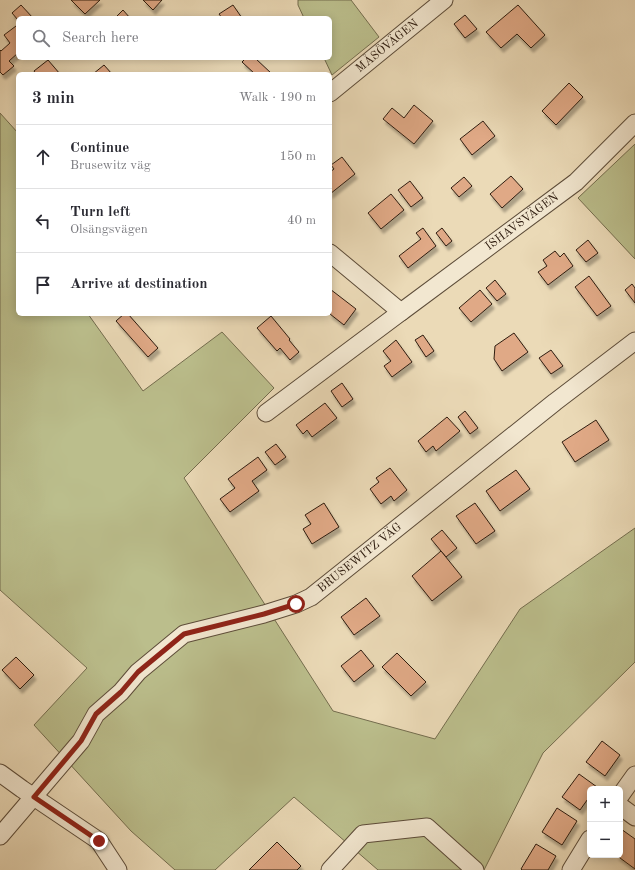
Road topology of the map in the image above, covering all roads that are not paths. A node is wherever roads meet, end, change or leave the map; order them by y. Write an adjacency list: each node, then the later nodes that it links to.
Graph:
1 (444, 0): 2 (street, MÅSÖVÄGEN)
2 (332, 91)
3 (635, 123): 5 (street, ISHAVSVÄGEN)
4 (332, 255): 5 (street)
5 (401, 312): 7 (street, ISHAVSVÄGEN)
6 (635, 341): 11 (street, BRUSEWITZ VÄG)
7 (266, 413)
8 (0, 773): 11 (street)
9 (635, 775): 10 (street)
10 (623, 792)
11 (34, 797): 14 (street, BRUSEWITZ VÄG); 16 (street)
12 (623, 808): 13 (street)
13 (635, 817)
14 (0, 836)
15 (587, 844): 19 (street)
16 (118, 870)
17 (330, 870): 18 (street)
18 (475, 870)
19 (571, 870)

